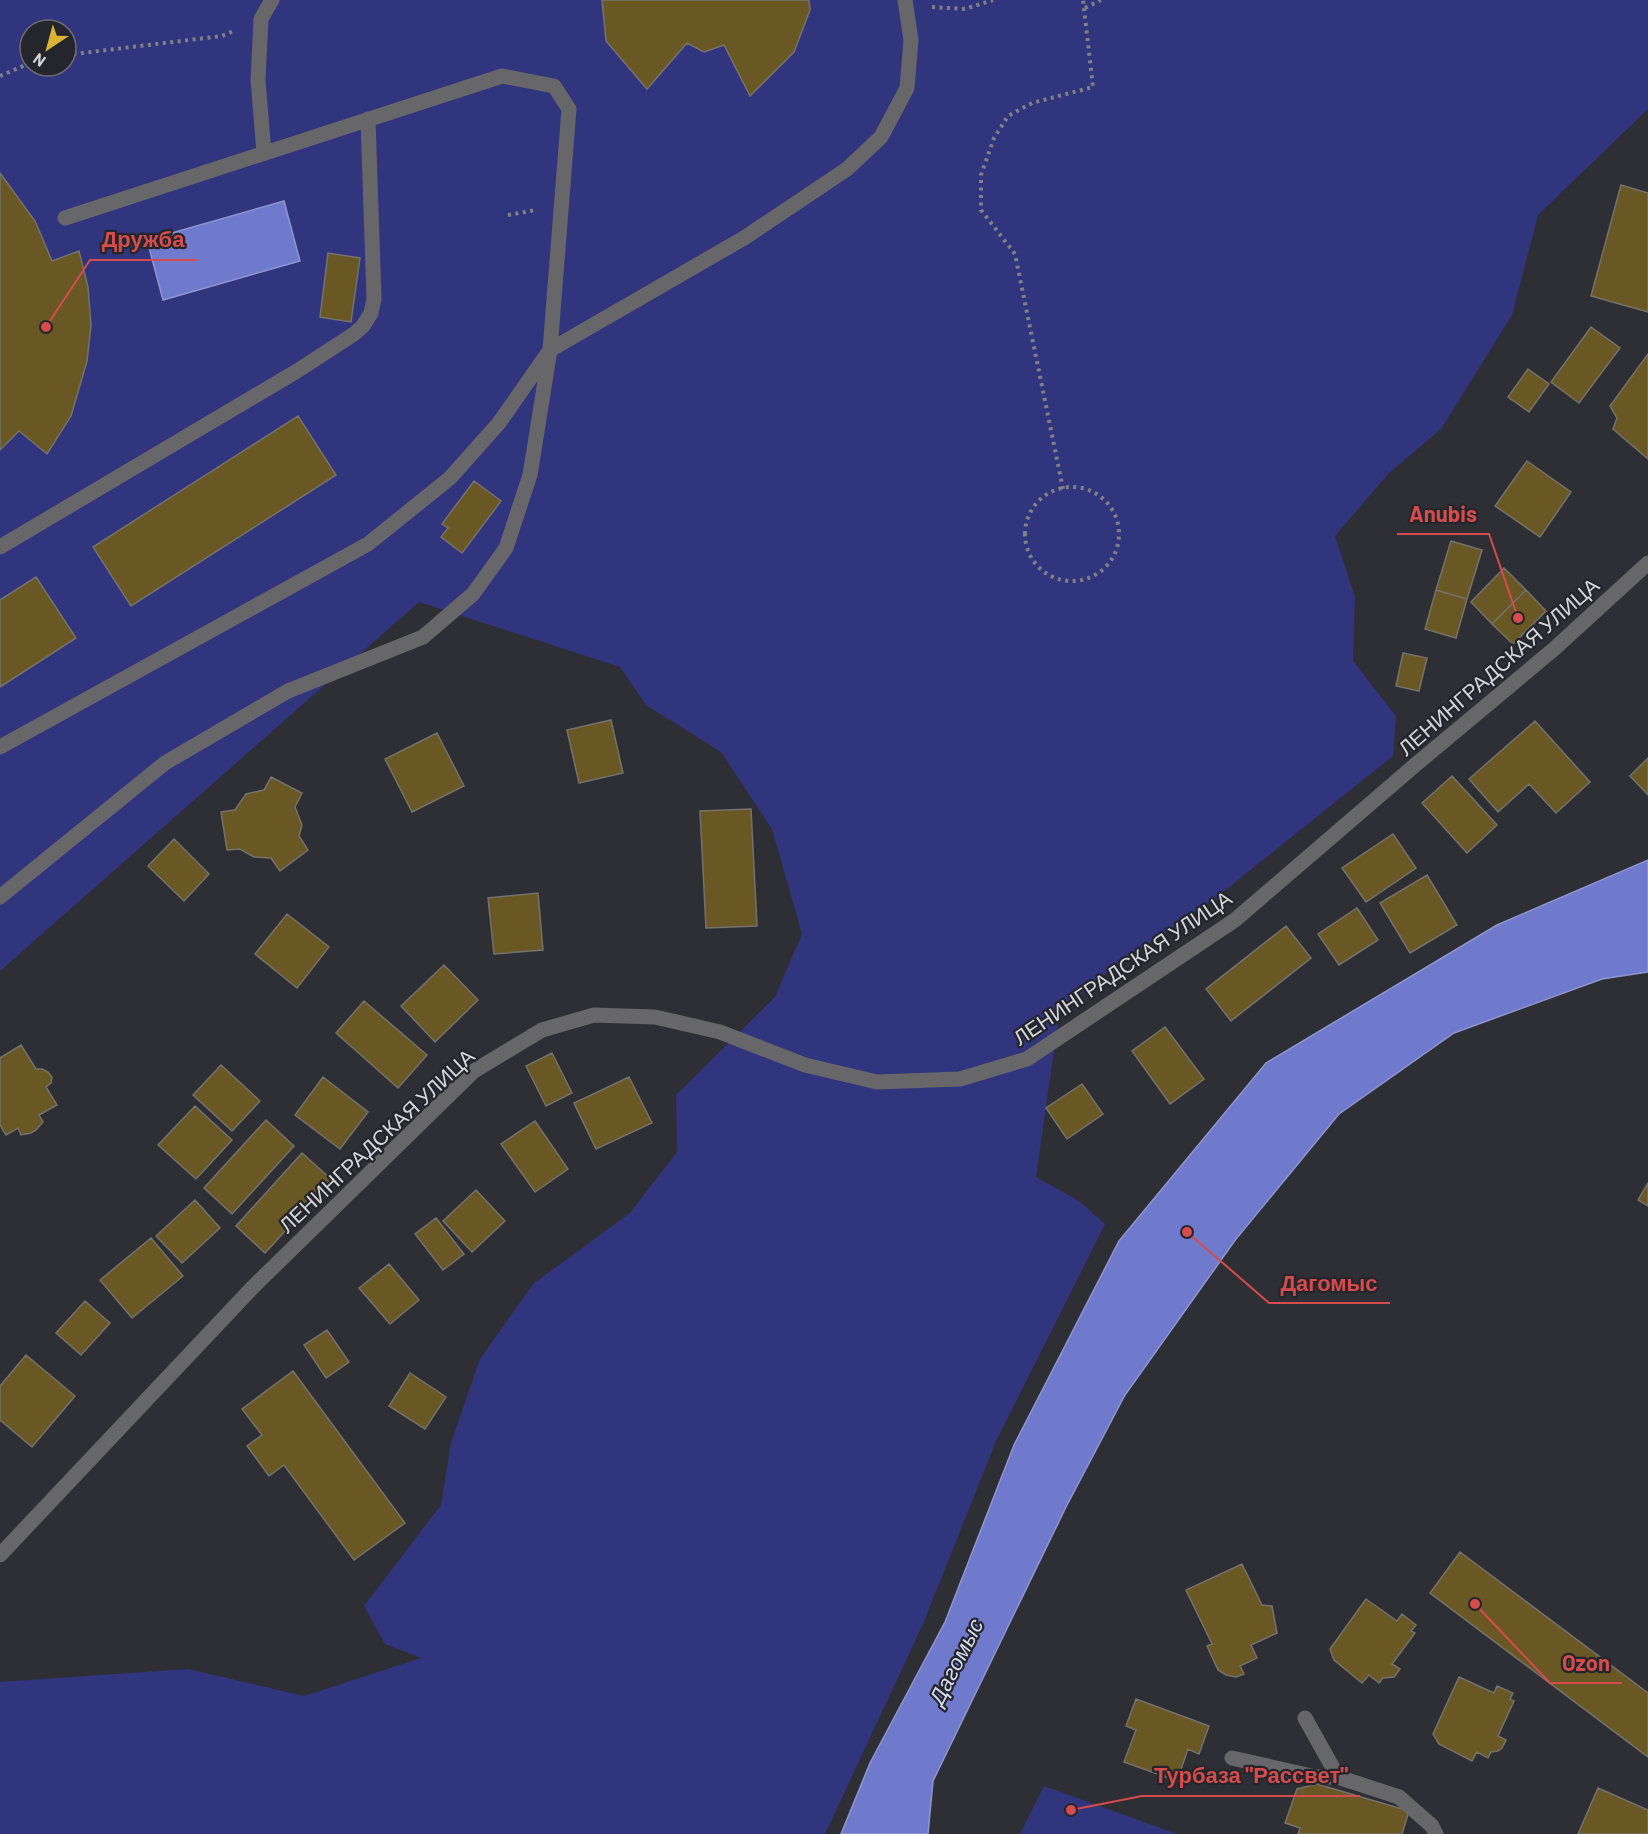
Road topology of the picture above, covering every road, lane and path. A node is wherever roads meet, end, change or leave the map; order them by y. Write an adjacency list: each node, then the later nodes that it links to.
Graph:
1 (272, 0): 7 (street)
2 (993, 0): 5 (path)
3 (1083, 0): 6 (path)
4 (1101, 0): 6 (path)
5 (905, 3): 14 (street)
6 (1085, 8): 15 (path)
7 (261, 19): 8 (path); 12 (street)
8 (78, 54)
9 (18, 68): 10 (path)
10 (0, 75)
11 (368, 119): 12 (street); 14 (street); 16 (street)
12 (264, 153): 13 (street)
13 (65, 218)
14 (550, 350): 18 (street); 19 (street)
15 (1063, 489): 15 (path)
16 (0, 547)
17 (1648, 563): 20 (street, ЛЕНИНГРАДСКАЯ УЛИЦА)
18 (0, 747)
19 (0, 897)
20 (0, 1555)
21 (1305, 1718): 23 (street)
22 (1232, 1758): 23 (street)
23 (1338, 1777): 24 (street)
24 (1436, 1834)

